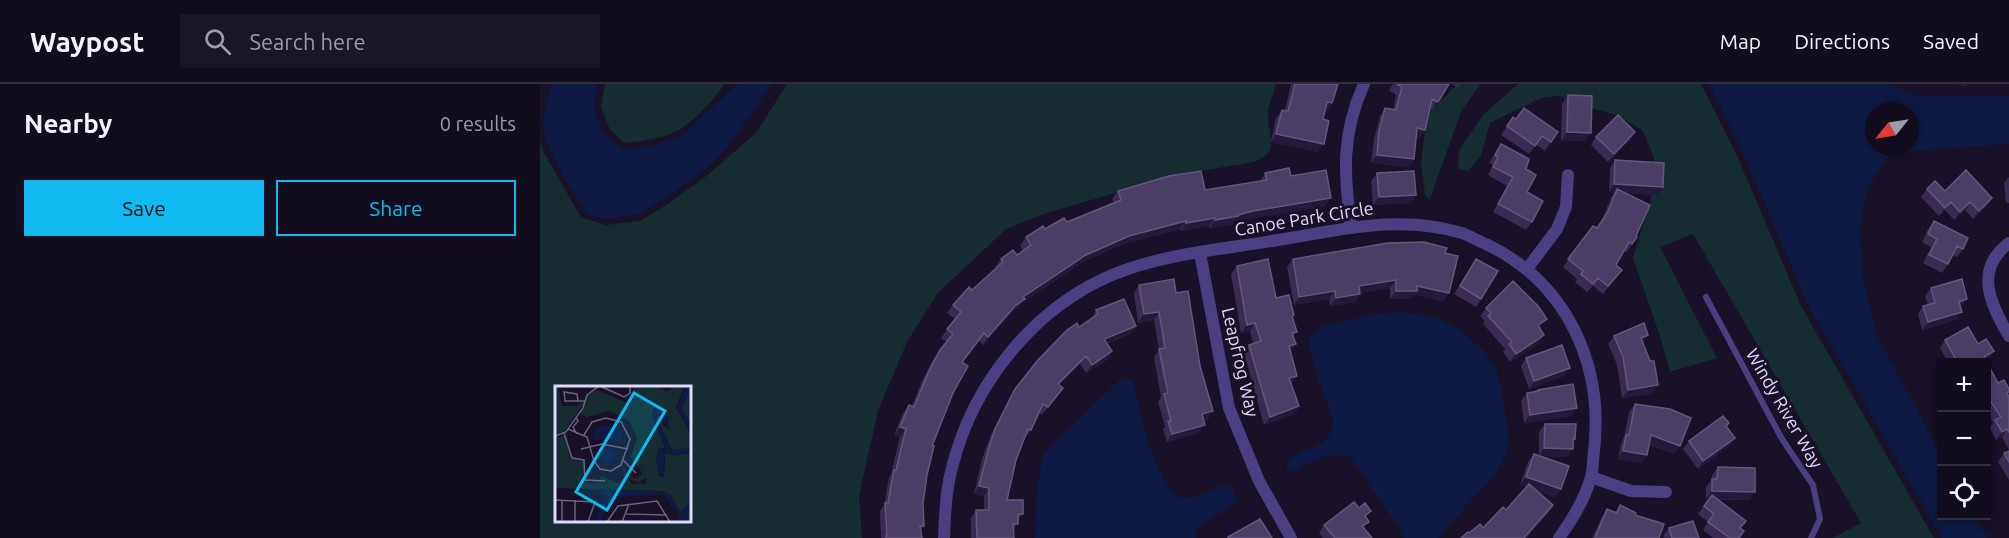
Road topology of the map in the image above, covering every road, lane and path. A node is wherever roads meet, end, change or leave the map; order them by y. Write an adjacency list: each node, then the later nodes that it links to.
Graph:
1 (1364, 84): 3 (street)
2 (1568, 175): 6 (street)
3 (1351, 228): 5 (street, Canoe Park Circle); 6 (street, Canoe Park Circle)
4 (2009, 243): 8 (street)
5 (1200, 253): 11 (street, Canoe Park Circle); 12 (street, Leapfrog Way)
6 (1527, 269): 9 (street, Canoe Park Circle)
7 (1706, 297): 14 (lane, Windy River Way)
8 (2009, 336)
9 (1591, 477): 10 (street); 13 (street, Canoe Park Circle)
10 (1666, 492)
11 (944, 538)
12 (1291, 538)
13 (1559, 538)
14 (1811, 538)

